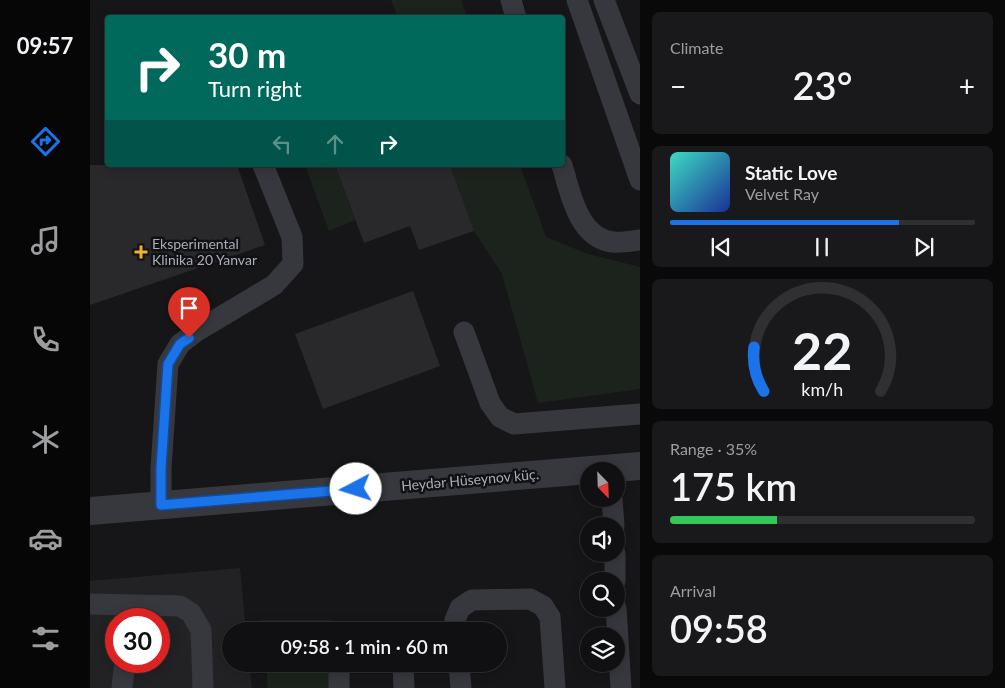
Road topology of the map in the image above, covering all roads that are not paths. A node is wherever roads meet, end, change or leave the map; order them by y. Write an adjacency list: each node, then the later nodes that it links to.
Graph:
1 (511, 0): 4 (lane)
2 (577, 0): 8 (lane)
3 (604, 0): 5 (lane)
4 (515, 15)
5 (640, 94)
6 (263, 167): 15 (lane)
7 (563, 167): 9 (lane)
8 (640, 180)
9 (640, 240)
10 (464, 332): 11 (lane)
11 (640, 414)
12 (640, 466): 13 (street, Heydər Hüseynov küç.)
13 (625, 468)
14 (580, 472): 15 (street, Heydər Hüseynov küç.)
15 (161, 505): 16 (street, Heydər Hüseynov küç.)
16 (90, 510)
17 (90, 604): 18 (lane)
18 (110, 608)
19 (163, 608): 27 (lane)
20 (617, 617): 32 (lane)
21 (455, 622): 31 (lane)
22 (339, 672): 28 (lane)
23 (403, 672): 29 (lane)
24 (460, 672): 30 (lane)
25 (124, 673): 26 (lane)
26 (122, 688)
27 (203, 688)
28 (339, 688)
29 (404, 688)
30 (461, 688)
31 (555, 688)
32 (621, 688)

